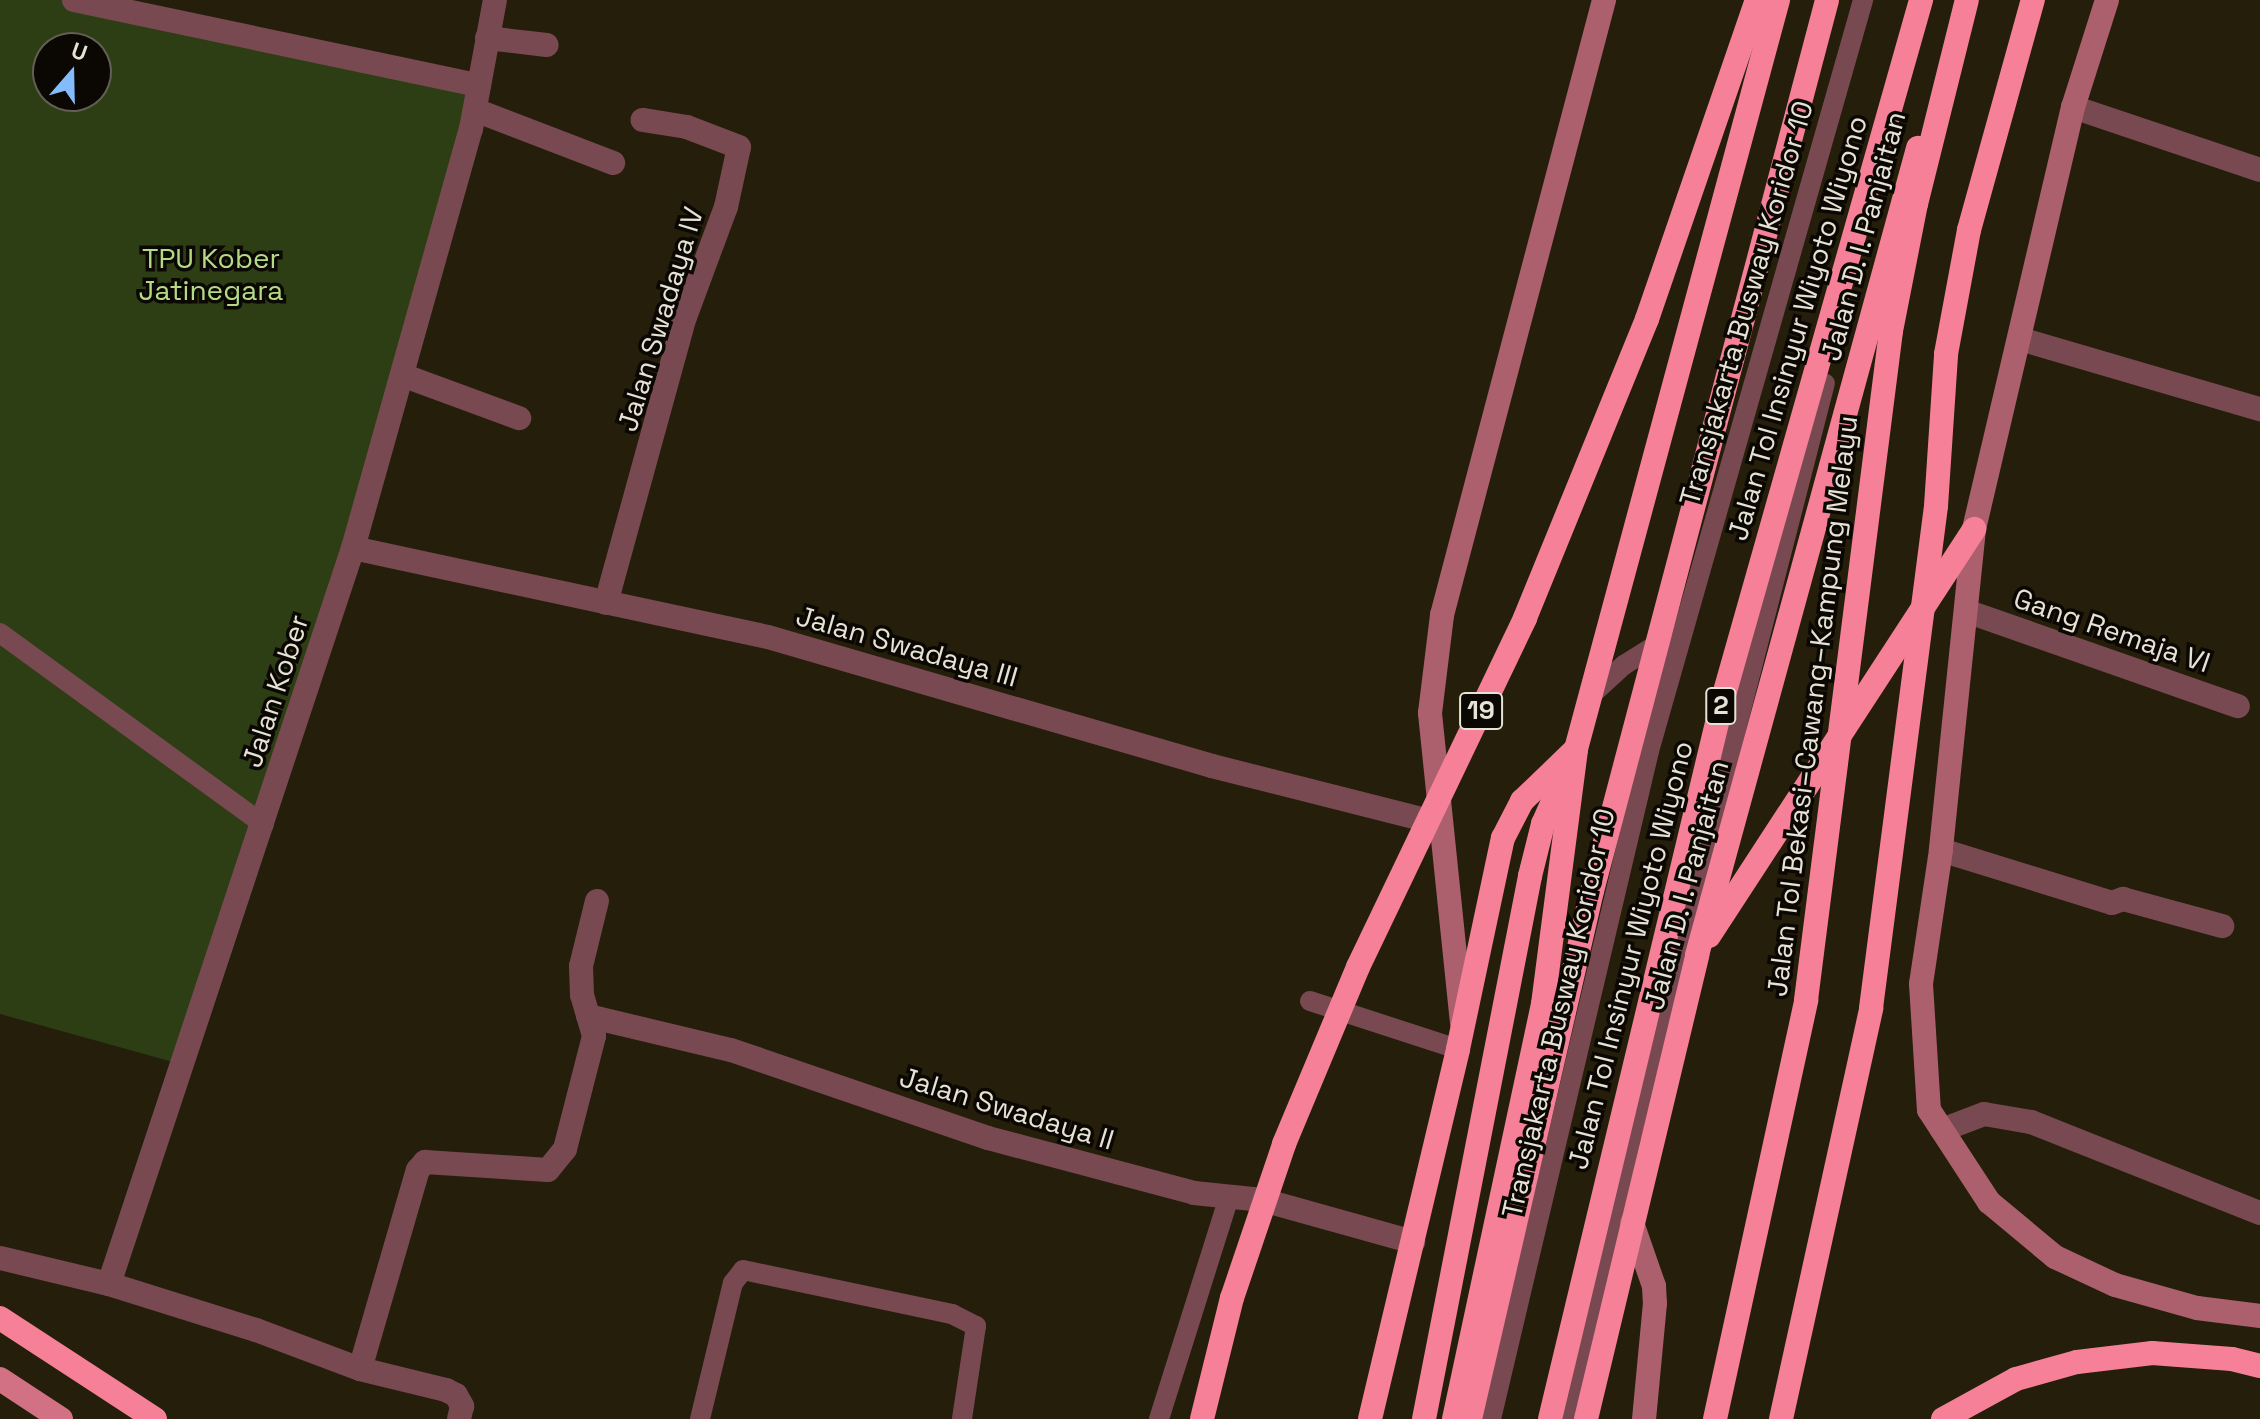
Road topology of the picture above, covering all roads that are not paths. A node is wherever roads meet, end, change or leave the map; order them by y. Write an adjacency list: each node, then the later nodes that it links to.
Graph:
1 (74, 0): 16 (street)
2 (495, 0): 14 (street, Jalan Kober)
3 (1604, 0): 35 (street)
4 (1757, 0): 63 (highway, 19, bridge)
5 (1778, 0): 32 (highway)
6 (1827, 0): 67 (highway, Jalan Tol Insinyur Wiyoto Wiyono, bridge)
7 (1863, 0): 30 (lane, Transjakarta Busway Koridor 10)
8 (1921, 0): 69 (highway, Jalan Tol Insinyur Wiyoto Wiyono / 2)
9 (1930, 0): 45 (lane)
10 (1961, 0): 40 (highway, Jalan D. I. Panjaitan)
11 (1967, 0): 74 (highway, Jalan Tol Bekasi–Cawang–Kampung Melayu, bridge)
12 (2033, 0): 75 (highway, bridge)
13 (2107, 0): 17 (street)
14 (487, 38): 15 (street); 16 (street, Jalan Kober)
15 (547, 45)
16 (479, 85): 18 (street, Jalan Kober)
17 (2073, 107): 21 (street); 22 (street)
18 (475, 110): 20 (street); 23 (street, Jalan Kober)
19 (643, 120): 28 (street, Jalan Swadaya IV)
20 (613, 163)
21 (2260, 170)
22 (2020, 339): 24 (street); 26 (street)
23 (402, 375): 25 (street); 27 (street, Jalan Kober)
24 (2260, 409)
25 (519, 418)
26 (1974, 529): 29 (street); 40 (highway)
27 (353, 548): 28 (street, Jalan Swadaya III); 36 (street, Jalan Kober)
28 (606, 603): 35 (street, Jalan Swadaya III)
29 (1966, 611): 33 (street, Gang Remaja VI); 37 (street)
30 (1685, 621): 32 (lane); 68 (lane, Transjakarta Busway Koridor 10)
31 (0, 633): 36 (lane)
32 (1591, 695): 34 (highway)
33 (2238, 706)
34 (1576, 749): 43 (highway); 65 (highway); 66 (highway)
35 (1438, 823): 43 (street)
36 (264, 825): 51 (street, Jalan Kober)
37 (1941, 850): 39 (street); 44 (street)
38 (597, 901): 42 (street)
39 (2222, 926)
40 (1697, 955): 48 (highway, Jalan D. I. Panjaitan)
41 (1310, 1001): 43 (lane)
42 (588, 1016): 46 (street, Jalan Swadaya II); 55 (street)
43 (1460, 1039): 49 (highway)
44 (1942, 1130): 47 (street); 52 (street)
45 (1632, 1134): 48 (lane); 70 (lane)
46 (1229, 1197): 49 (street, Jalan Swadaya II); 62 (lane)
47 (2260, 1213)
48 (1631, 1228): 71 (highway, Jalan D. I. Panjaitan); 72 (highway); 73 (street)
49 (1413, 1242): 64 (highway)
50 (0, 1258): 51 (street)
51 (109, 1284): 55 (street)
52 (2260, 1316)
53 (0, 1318): 58 (highway)
54 (2260, 1366): 76 (highway)
55 (360, 1369): 59 (street)
56 (0, 1379): 57 (main road)
57 (61, 1419)
58 (155, 1419)
59 (459, 1419)
60 (700, 1419): 61 (lane)
61 (962, 1419)
62 (1159, 1419)
63 (1202, 1419)
64 (1370, 1419)
65 (1424, 1419)
66 (1454, 1419)
67 (1470, 1419)
68 (1491, 1419)
69 (1550, 1419)
70 (1567, 1419)
71 (1586, 1419)
72 (1604, 1419)
73 (1644, 1419)
74 (1715, 1419)
75 (1781, 1419)
76 (1943, 1419)

